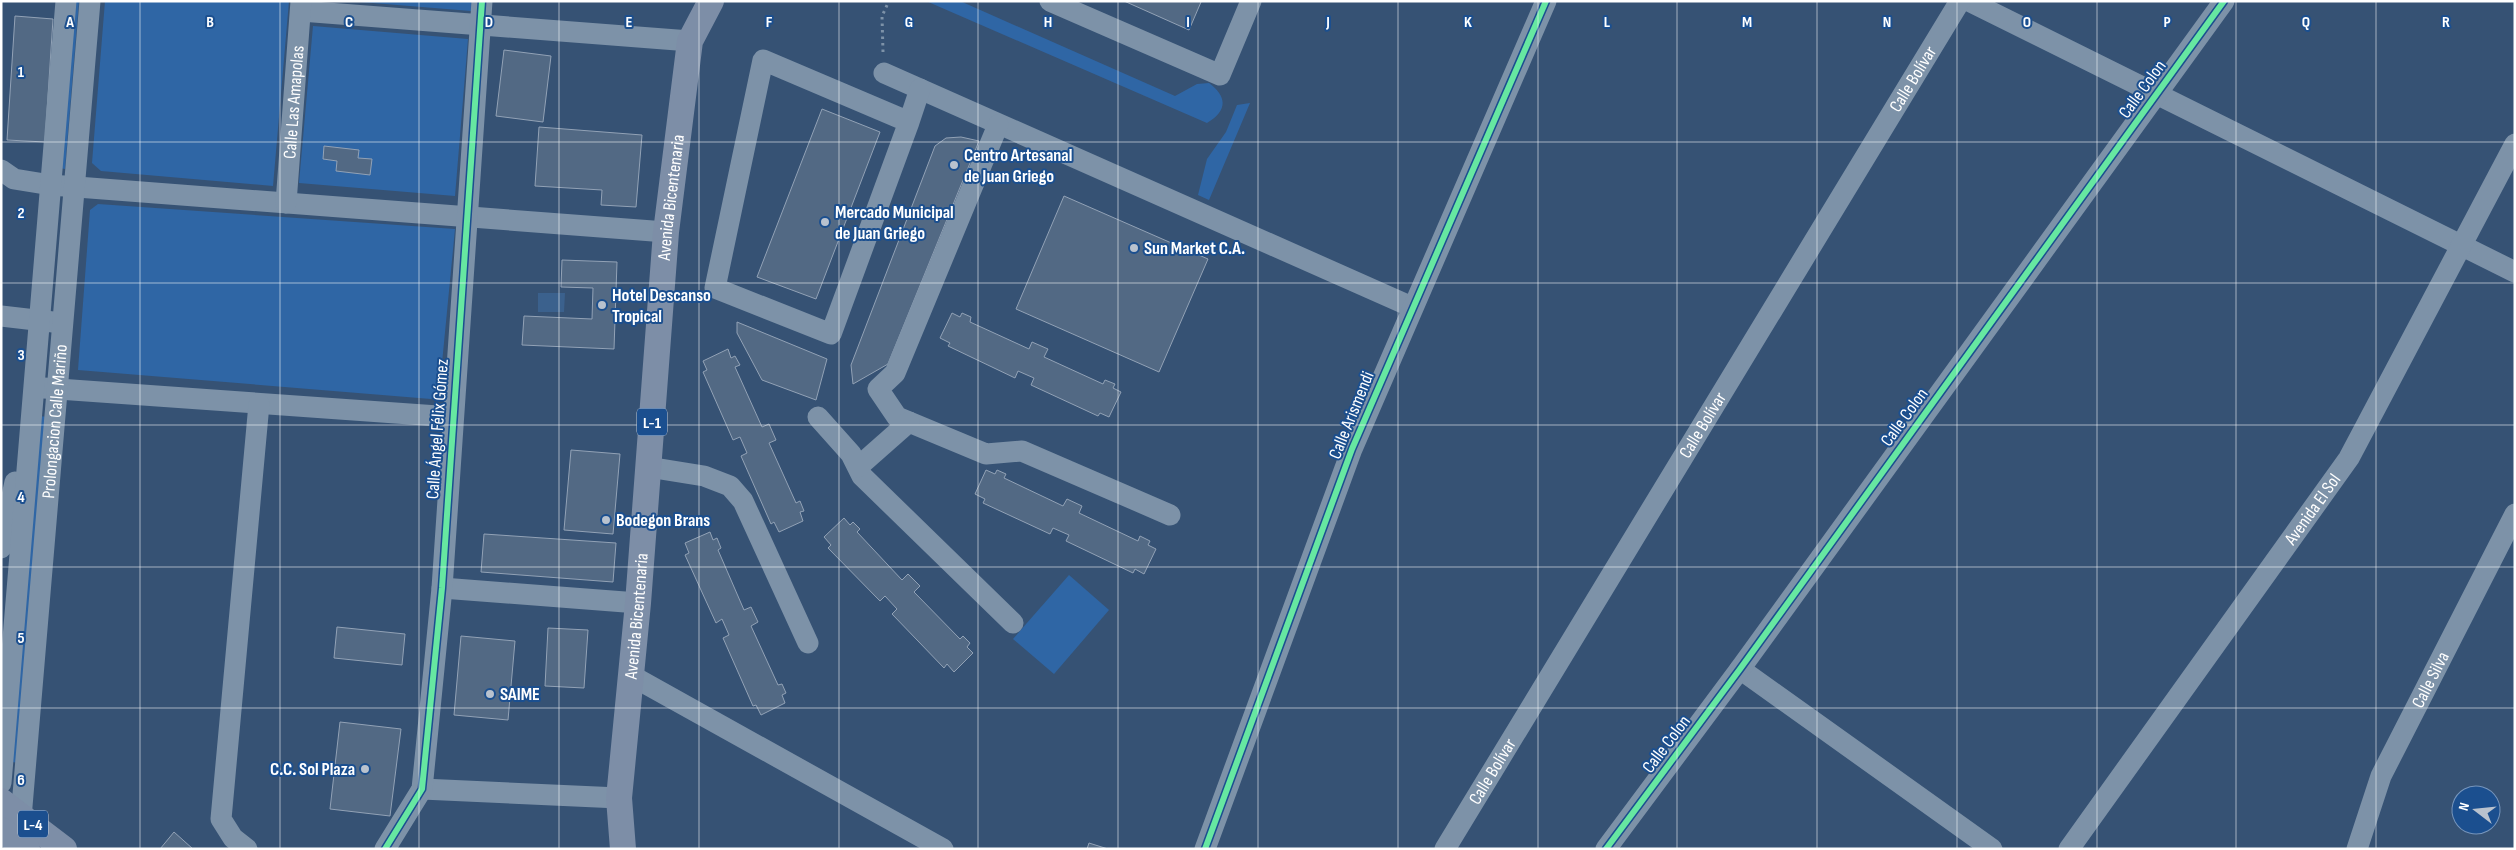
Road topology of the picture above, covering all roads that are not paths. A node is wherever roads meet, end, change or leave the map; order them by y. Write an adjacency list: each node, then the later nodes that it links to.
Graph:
1 (66, 1): 21 (street, Prolongacion Calle Mariño)
2 (90, 1): 22 (street, Prolongacion Calle Mariño)
3 (482, 1): 12 (street, Calle Ángel Félix Gómez)
4 (711, 1): 13 (main road, Avenida Bicentenaria / L-1)
5 (1050, 1): 6 (street)
6 (1251, 1)
7 (1546, 1): 28 (street, Calle Arismendi)
8 (1960, 1): 60 (street, Calle Bolívar)
9 (1969, 1): 16 (street)
10 (2224, 1): 16 (street, Calle Colon)
11 (301, 6): 12 (street); 23 (street, Calle Las Amapolas)
12 (480, 26): 13 (street); 24 (street, Calle Ángel Félix Gómez)
13 (690, 41): 25 (main road, Avenida Bicentenaria / L-1)
14 (884, 73): 15 (street)
15 (920, 89): 17 (street); 18 (street)
16 (2157, 94): 26 (street); 47 (street, Calle Colon)
17 (909, 122): 17 (street)
18 (998, 125): 28 (street); 37 (street)
19 (2515, 144): 26 (street, Avenida El Sol)
20 (1, 170): 21 (street)
21 (51, 185): 22 (street); 30 (street, Prolongacion Calle Mariño)
22 (74, 187): 23 (street); 31 (street, Prolongacion Calle Mariño)
23 (286, 203): 24 (street)
24 (467, 217): 25 (street); 35 (street, Calle Ángel Félix Gómez)
25 (666, 232): 38 (main road, Avenida Bicentenaria / L-1)
26 (2463, 245): 27 (street); 63 (street, Avenida El Sol)
27 (2515, 272)
28 (1412, 307): 59 (street, Calle Arismendi)
29 (1, 316): 30 (street)
30 (40, 321): 31 (street); 32 (street, Prolongacion Calle Mariño)
31 (63, 323): 33 (street, Prolongacion Calle Mariño)
32 (34, 388): 33 (street); 42 (street); 49 (street, Prolongacion Calle Mariño)
33 (57, 389): 34 (street); 52 (street, Prolongacion Calle Mariño)
34 (259, 404): 35 (street); 55 (street)
35 (452, 417): 43 (street, Calle Ángel Félix Gómez)
36 (818, 417): 39 (street)
37 (909, 422): 39 (street); 41 (street)
38 (648, 467): 44 (main road, Avenida Bicentenaria / L-1); 46 (street)
39 (858, 467): 45 (street)
40 (2515, 514): 64 (street, Calle Silva)
41 (1170, 515)
42 (1, 548)
43 (442, 588): 44 (street); 50 (street, Calle Ángel Félix Gómez)
44 (638, 603): 48 (main road, Avenida Bicentenaria / L-1)
45 (1013, 623)
46 (808, 643)
47 (1740, 669): 61 (street, Calle Colon); 62 (street)
48 (632, 676): 51 (main road, Avenida Bicentenaria / L-1); 58 (street)
49 (1, 783)
50 (422, 789): 51 (street); 56 (street, Calle Ángel Félix Gómez)
51 (619, 798): 57 (main road, Avenida Bicentenaria / L-1)
52 (11, 808): 53 (street, Prolongacion Calle Mariño); 54 (main road, L-4)
53 (16, 840)
54 (64, 849)
55 (247, 849)
56 (385, 849)
57 (623, 849)
58 (943, 849)
59 (1205, 849)
60 (1445, 849)
61 (1606, 849)
62 (1992, 849)
63 (2069, 849)
64 (2357, 849)

